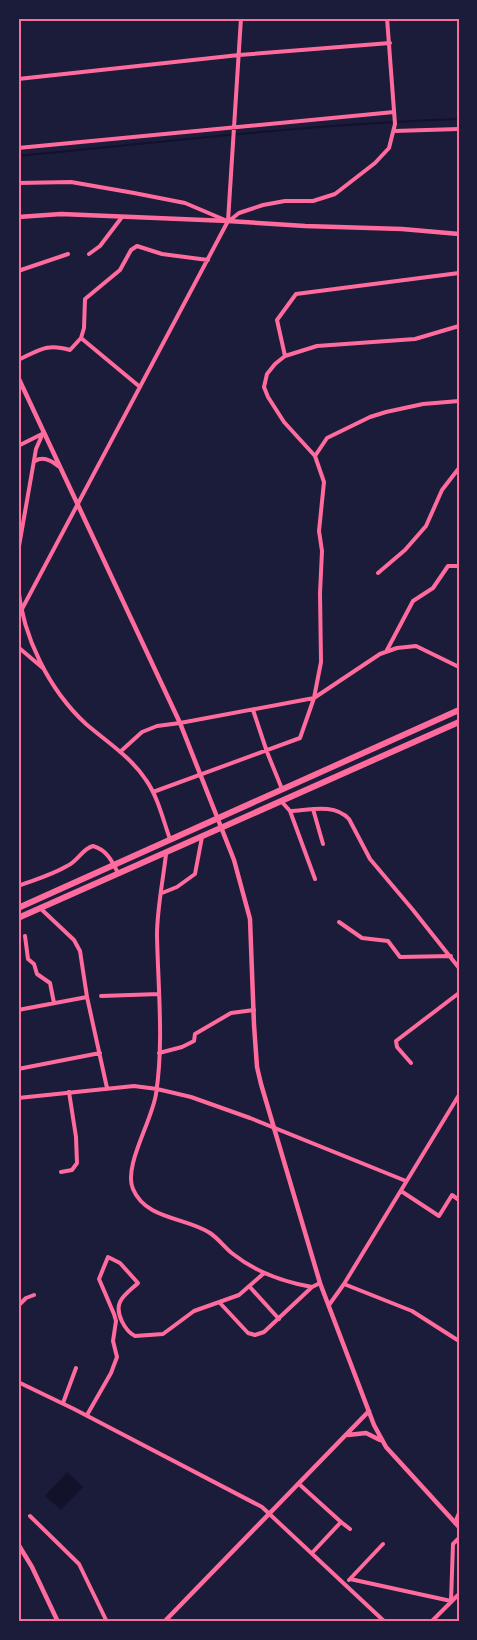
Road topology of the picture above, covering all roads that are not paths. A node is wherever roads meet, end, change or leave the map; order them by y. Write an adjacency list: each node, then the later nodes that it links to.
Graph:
1 (241, 18): 4 (street)
2 (387, 18): 3 (street)
3 (390, 43): 4 (street); 6 (street)
4 (239, 55): 5 (street); 7 (street)
5 (18, 79)
6 (394, 112): 7 (street); 9 (street)
7 (235, 127): 10 (street); 14 (street)
8 (459, 129): 9 (street)
9 (394, 131): 14 (street)
10 (18, 148)
11 (18, 183): 14 (street)
12 (18, 217): 13 (street)
13 (122, 217): 14 (street); 17 (street)
14 (228, 221): 15 (street); 18 (street)
15 (459, 234)
16 (68, 254): 19 (street)
17 (89, 254)
18 (208, 260): 22 (street); 26 (street)
19 (18, 271)
20 (459, 273): 23 (street)
21 (459, 326): 23 (street)
22 (81, 338): 24 (street); 26 (street)
23 (285, 356): 30 (street)
24 (18, 360)
25 (18, 377): 28 (street)
26 (140, 387): 34 (street)
27 (459, 401): 30 (street)
28 (43, 433): 29 (street); 31 (street); 32 (street)
29 (18, 446)
30 (315, 456): 44 (street)
31 (34, 461): 32 (street); 35 (street)
32 (58, 466): 34 (street)
33 (459, 468): 37 (street)
34 (77, 506): 39 (street); 47 (street)
35 (18, 552)
36 (459, 566): 41 (street)
37 (378, 573)
38 (18, 587): 39 (street)
39 (22, 609): 43 (street)
40 (18, 647): 43 (street)
41 (387, 651): 42 (street); 44 (street)
42 (459, 667)
43 (44, 669): 49 (street)
44 (314, 698): 46 (street); 50 (street)
45 (459, 709): 52 (highway)
46 (253, 710): 47 (street); 50 (street)
47 (180, 723): 49 (street); 51 (street)
48 (459, 723): 54 (highway)
49 (120, 752): 53 (street)
50 (267, 752): 51 (street); 52 (street)
51 (201, 776): 53 (street); 57 (street)
52 (283, 789): 57 (highway)
53 (153, 792): 60 (street)
54 (281, 801): 56 (street); 58 (highway)
55 (314, 809): 56 (street); 61 (street); 73 (street)
56 (290, 811): 65 (street)
57 (216, 818): 58 (street); 60 (highway)
58 (221, 828): 59 (highway); 81 (street)
59 (202, 837): 62 (highway); 67 (street)
60 (170, 840): 63 (highway)
61 (323, 844)
62 (165, 854): 64 (highway); 67 (street)
63 (114, 865): 64 (street); 66 (street); 68 (highway)
64 (118, 874): 69 (highway)
65 (315, 879)
66 (18, 886)
67 (162, 893): 76 (street)
68 (18, 908)
69 (40, 908): 70 (highway); 78 (street)
70 (18, 918)
71 (339, 922): 73 (street)
72 (25, 936): 79 (street)
73 (451, 956): 74 (street)
74 (459, 968)
75 (459, 993): 84 (street)
76 (159, 994): 77 (street); 83 (street)
77 (101, 996)
78 (87, 997): 79 (street); 82 (street)
79 (54, 1003): 80 (street)
80 (18, 1010)
81 (254, 1010): 83 (street); 91 (street)
82 (100, 1053): 85 (street); 86 (street)
83 (159, 1053): 87 (street)
84 (411, 1063)
85 (18, 1069)
86 (107, 1088): 87 (street); 88 (street)
87 (157, 1089): 91 (street); 96 (street)
88 (69, 1092): 90 (street); 92 (street)
89 (459, 1095): 93 (street)
90 (18, 1098)
91 (274, 1127): 93 (street); 97 (street)
92 (61, 1172)
93 (406, 1181): 94 (street)
94 (401, 1191): 95 (street); 98 (street)
95 (459, 1200)
96 (263, 1274): 99 (street); 100 (street)
97 (320, 1283): 100 (street); 103 (street)
98 (344, 1284): 103 (street); 106 (street)
99 (249, 1286): 102 (street); 105 (street)
100 (312, 1287): 105 (street)
101 (34, 1295): 104 (street)
102 (220, 1302): 105 (street); 111 (street)
103 (328, 1305): 110 (street)
104 (18, 1306)
105 (279, 1319)
106 (459, 1341)
107 (76, 1368): 109 (street)
108 (18, 1382): 109 (street)
109 (63, 1403): 111 (street)
110 (369, 1411): 112 (street); 113 (street)
111 (87, 1415): 116 (street)
112 (345, 1436): 113 (street); 114 (street)
113 (382, 1441): 119 (street)
114 (299, 1484): 116 (street); 118 (street)
115 (459, 1513): 119 (street)
116 (270, 1514): 124 (street); 131 (street)
117 (30, 1516): 130 (street)
118 (341, 1522): 120 (street); 124 (street)
119 (457, 1525)
120 (350, 1530)
121 (459, 1538): 128 (street)
122 (18, 1544): 129 (street)
123 (383, 1544): 125 (street)
124 (312, 1553): 126 (street)
125 (350, 1579): 126 (street); 128 (street)
126 (344, 1584): 132 (street)
127 (459, 1594): 128 (street)
128 (450, 1601): 133 (street)
129 (58, 1622)
130 (107, 1622)
131 (164, 1622)
132 (384, 1622)
133 (431, 1622)

